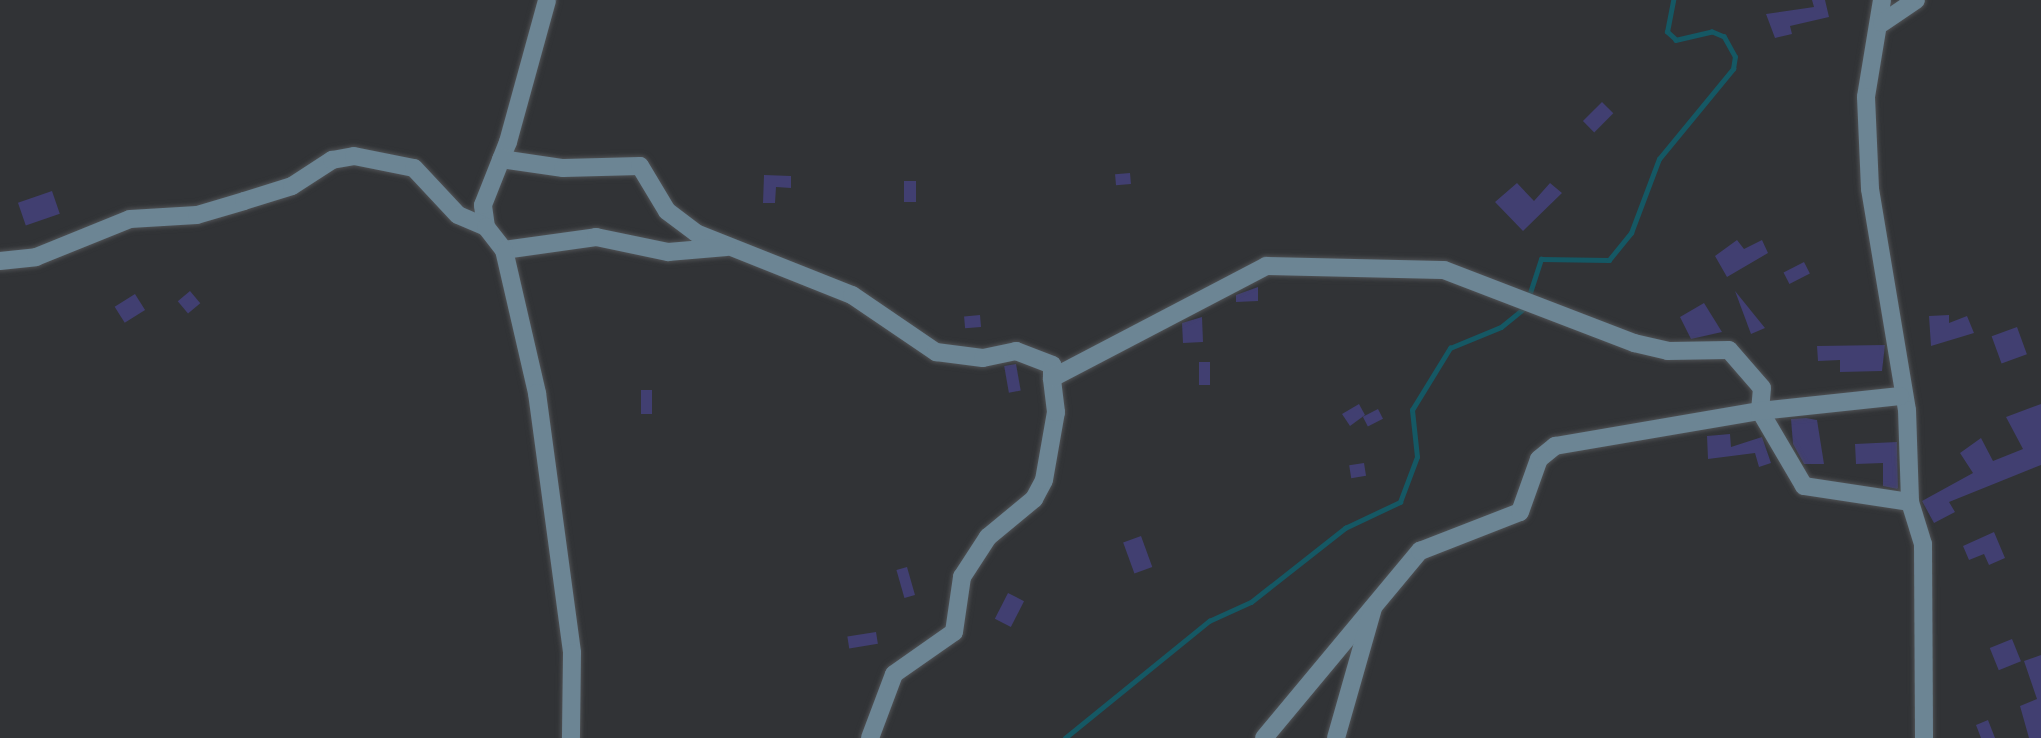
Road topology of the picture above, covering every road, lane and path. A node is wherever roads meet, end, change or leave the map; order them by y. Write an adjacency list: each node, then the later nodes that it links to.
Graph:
1 (547, 0): 5 (street)
2 (1882, 0): 4 (street)
3 (1916, 0): 4 (street)
4 (1882, 23): 11 (street)
5 (501, 159): 6 (street); 7 (street)
6 (486, 227): 8 (street); 9 (street)
7 (727, 247): 8 (street); 10 (street)
8 (504, 250): 15 (street)
9 (0, 261)
10 (1052, 378): 12 (street); 16 (street)
11 (1900, 396): 12 (street); 13 (street)
12 (1760, 411): 13 (street); 14 (street)
13 (1910, 502): 19 (street)
14 (1373, 608): 17 (street); 18 (street)
15 (571, 738)
16 (870, 738)
17 (1264, 738)
18 (1336, 738)
19 (1924, 738)

